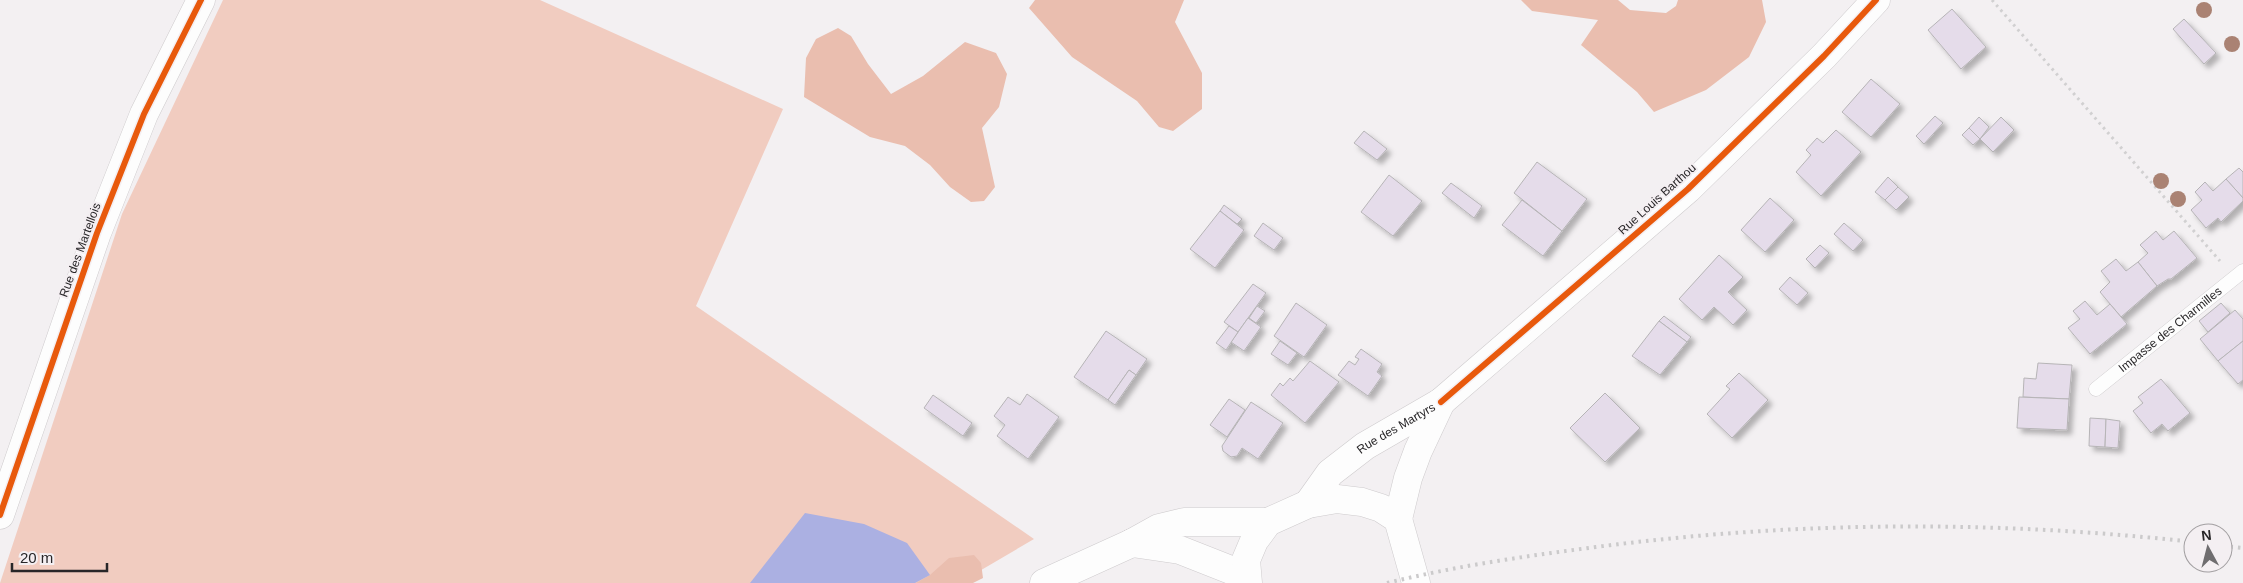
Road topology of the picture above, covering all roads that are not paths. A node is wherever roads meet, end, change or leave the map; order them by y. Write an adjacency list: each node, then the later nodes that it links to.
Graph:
1 (200, 0): 7 (main road, Rue des Martellois)
2 (1876, 0): 5 (main road, Rue Louis Barthou)
3 (2238, 274): 4 (lane, Impasse des Charmilles)
4 (2096, 389)
5 (1442, 402): 6 (main road, Rue des Martyrs); 8 (main road, Rue des Martyrs)
6 (1308, 504): 8 (main road); 9 (main road)
7 (0, 515)
8 (1398, 519): 13 (main road)
9 (1268, 522): 10 (main road); 11 (main road)
10 (1132, 542): 11 (main road); 12 (main road)
11 (1247, 579)
12 (1044, 583)
13 (1416, 583)

